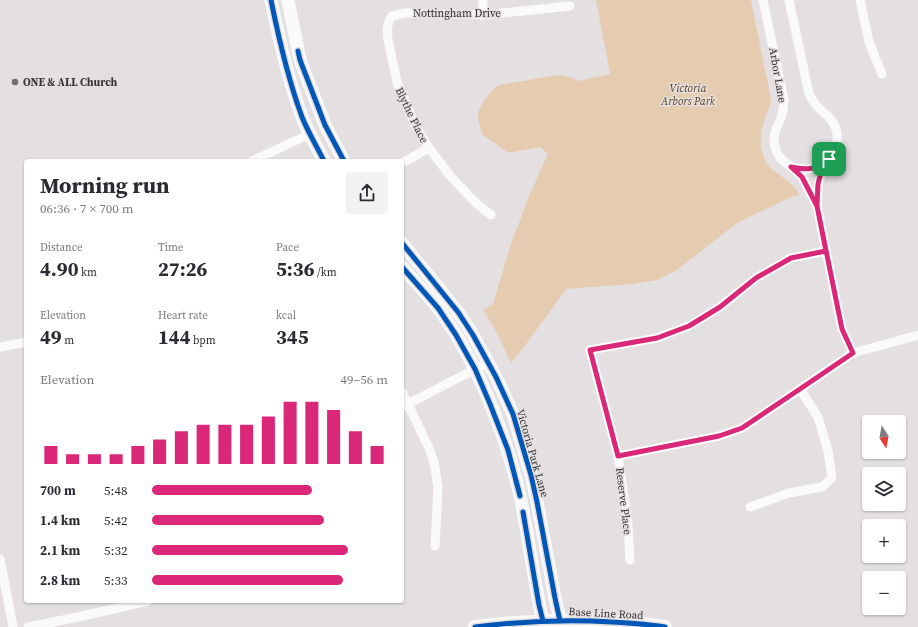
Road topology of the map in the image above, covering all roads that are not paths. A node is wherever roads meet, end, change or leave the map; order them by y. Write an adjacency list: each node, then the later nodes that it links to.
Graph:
1 (271, 0): 11 (main road)
2 (288, 0): 15 (main road)
3 (482, 0): 8 (street)
4 (763, 0): 18 (street, Arbor Lane)
5 (789, 0): 16 (street, Arbor Lane)
6 (860, 0): 10 (street)
7 (570, 6): 8 (street, Nottingham Drive)
8 (483, 15): 9 (street, Nottingham Drive)
9 (392, 16): 12 (street, Blythe Place)
10 (882, 74)
11 (310, 134): 13 (street); 14 (main road)
12 (428, 148): 17 (street); 20 (street, Blythe Place)
13 (256, 159)
14 (323, 159)
15 (343, 159)
16 (829, 159): 18 (street); 19 (street, Arbor Lane)
17 (404, 162)
18 (791, 167): 19 (street, Arbor Lane)
19 (817, 206): 22 (street, Arbor Lane)
20 (490, 214)
21 (404, 245): 28 (main road, Victoria Park Lane)
22 (826, 251): 27 (street, Arbor Lane); 32 (street, Reserve Place)
23 (404, 269): 29 (main road)
24 (918, 335): 27 (street)
25 (24, 342): 26 (street)
26 (0, 347)
27 (853, 353): 30 (street)
28 (488, 362): 29 (street); 39 (main road, Victoria Park Lane)
29 (475, 369): 31 (street); 38 (main road)
30 (800, 389): 32 (street); 33 (street)
31 (405, 405): 34 (street)
32 (618, 456): 36 (street, Reserve Place)
33 (750, 507)
34 (435, 546)
35 (0, 559): 40 (street)
36 (630, 560)
37 (140, 603): 41 (street)
38 (544, 624): 39 (main road, Base Line Road); 42 (main road, Base Line Road)
39 (561, 624): 43 (main road, Base Line Road)
40 (13, 627)
41 (28, 627)
42 (475, 627)
43 (665, 627)

